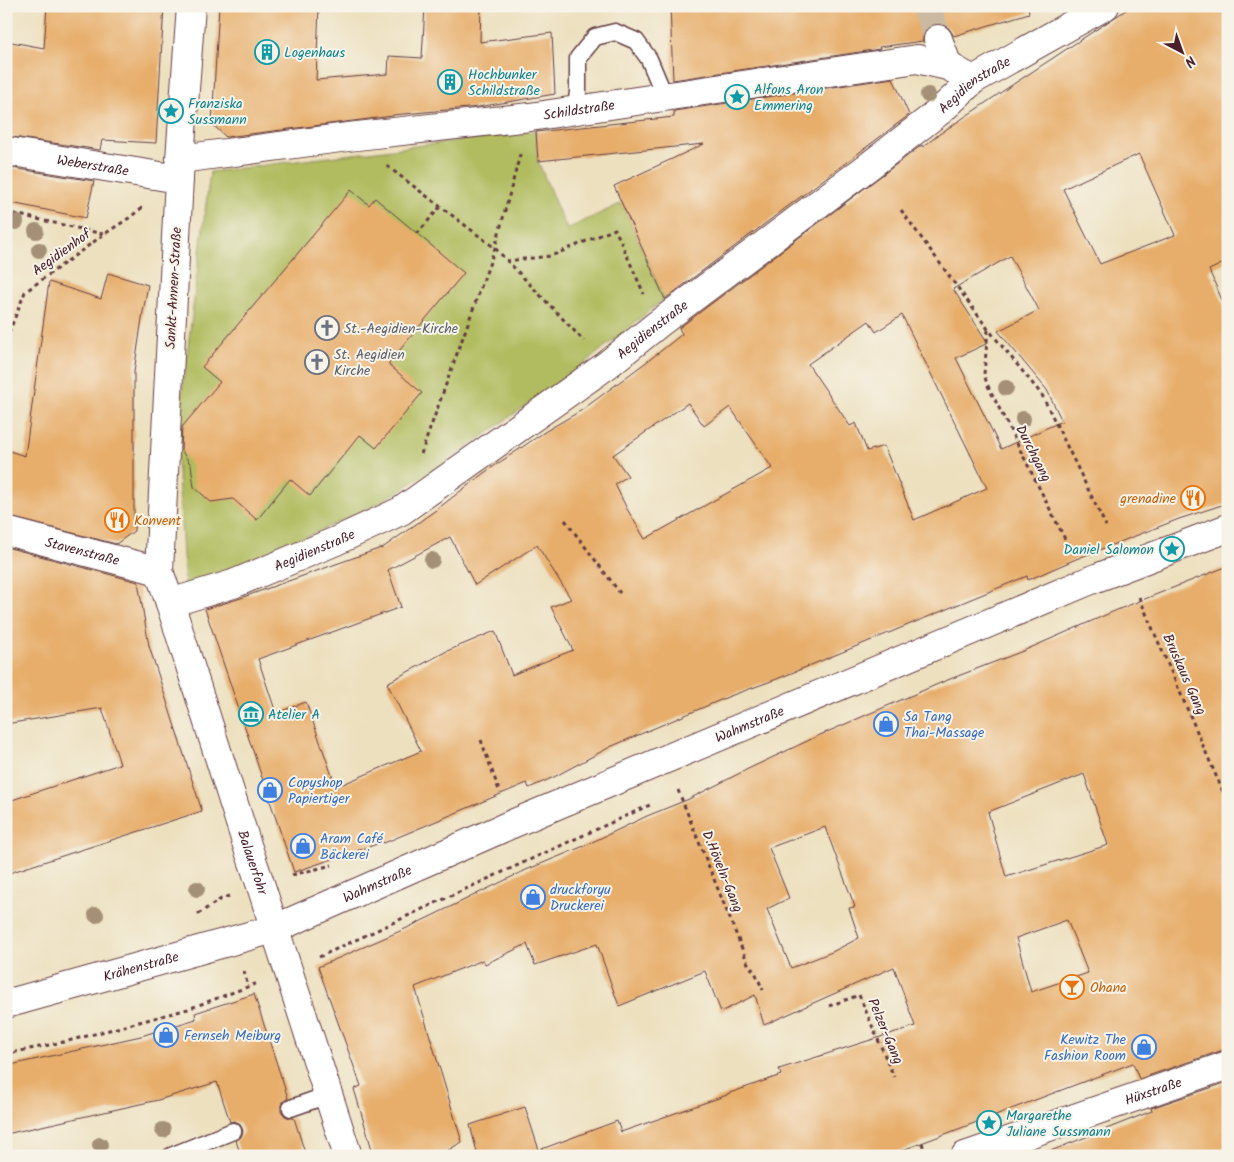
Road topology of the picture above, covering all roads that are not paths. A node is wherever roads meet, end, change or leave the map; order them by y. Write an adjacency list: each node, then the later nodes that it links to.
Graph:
1 (191, 6): 9 (street, Sankt-Annen-Straße)
2 (1105, 6): 5 (street, Aegidienstraße)
3 (938, 39): 4 (street)
4 (948, 66): 5 (street, Schildstraße); 6 (street, Schildstraße)
5 (974, 80): 13 (street, Aegidienstraße)
6 (665, 97): 7 (street, Schildstraße); 7 (lane)
7 (576, 110): 9 (street, Schildstraße)
8 (6, 151): 9 (street, Weberstraße)
9 (179, 169): 12 (street, Sankt-Annen-Straße)
10 (1228, 528): 14 (street, Wahmstraße)
11 (6, 531): 12 (street, Stavenstraße)
12 (159, 571): 13 (street, Balauerfohr)
13 (170, 603): 14 (street, Balauerfohr)
14 (274, 929): 15 (street, Krähenstraße); 17 (street, Balauerfohr)
15 (6, 1004)
16 (1228, 1064): 22 (street, Hüxstraße)
17 (328, 1095): 18 (lane); 21 (street, Balauerfohr)
18 (291, 1108)
19 (233, 1131): 20 (lane)
20 (171, 1156)
21 (348, 1156)
22 (965, 1156)

